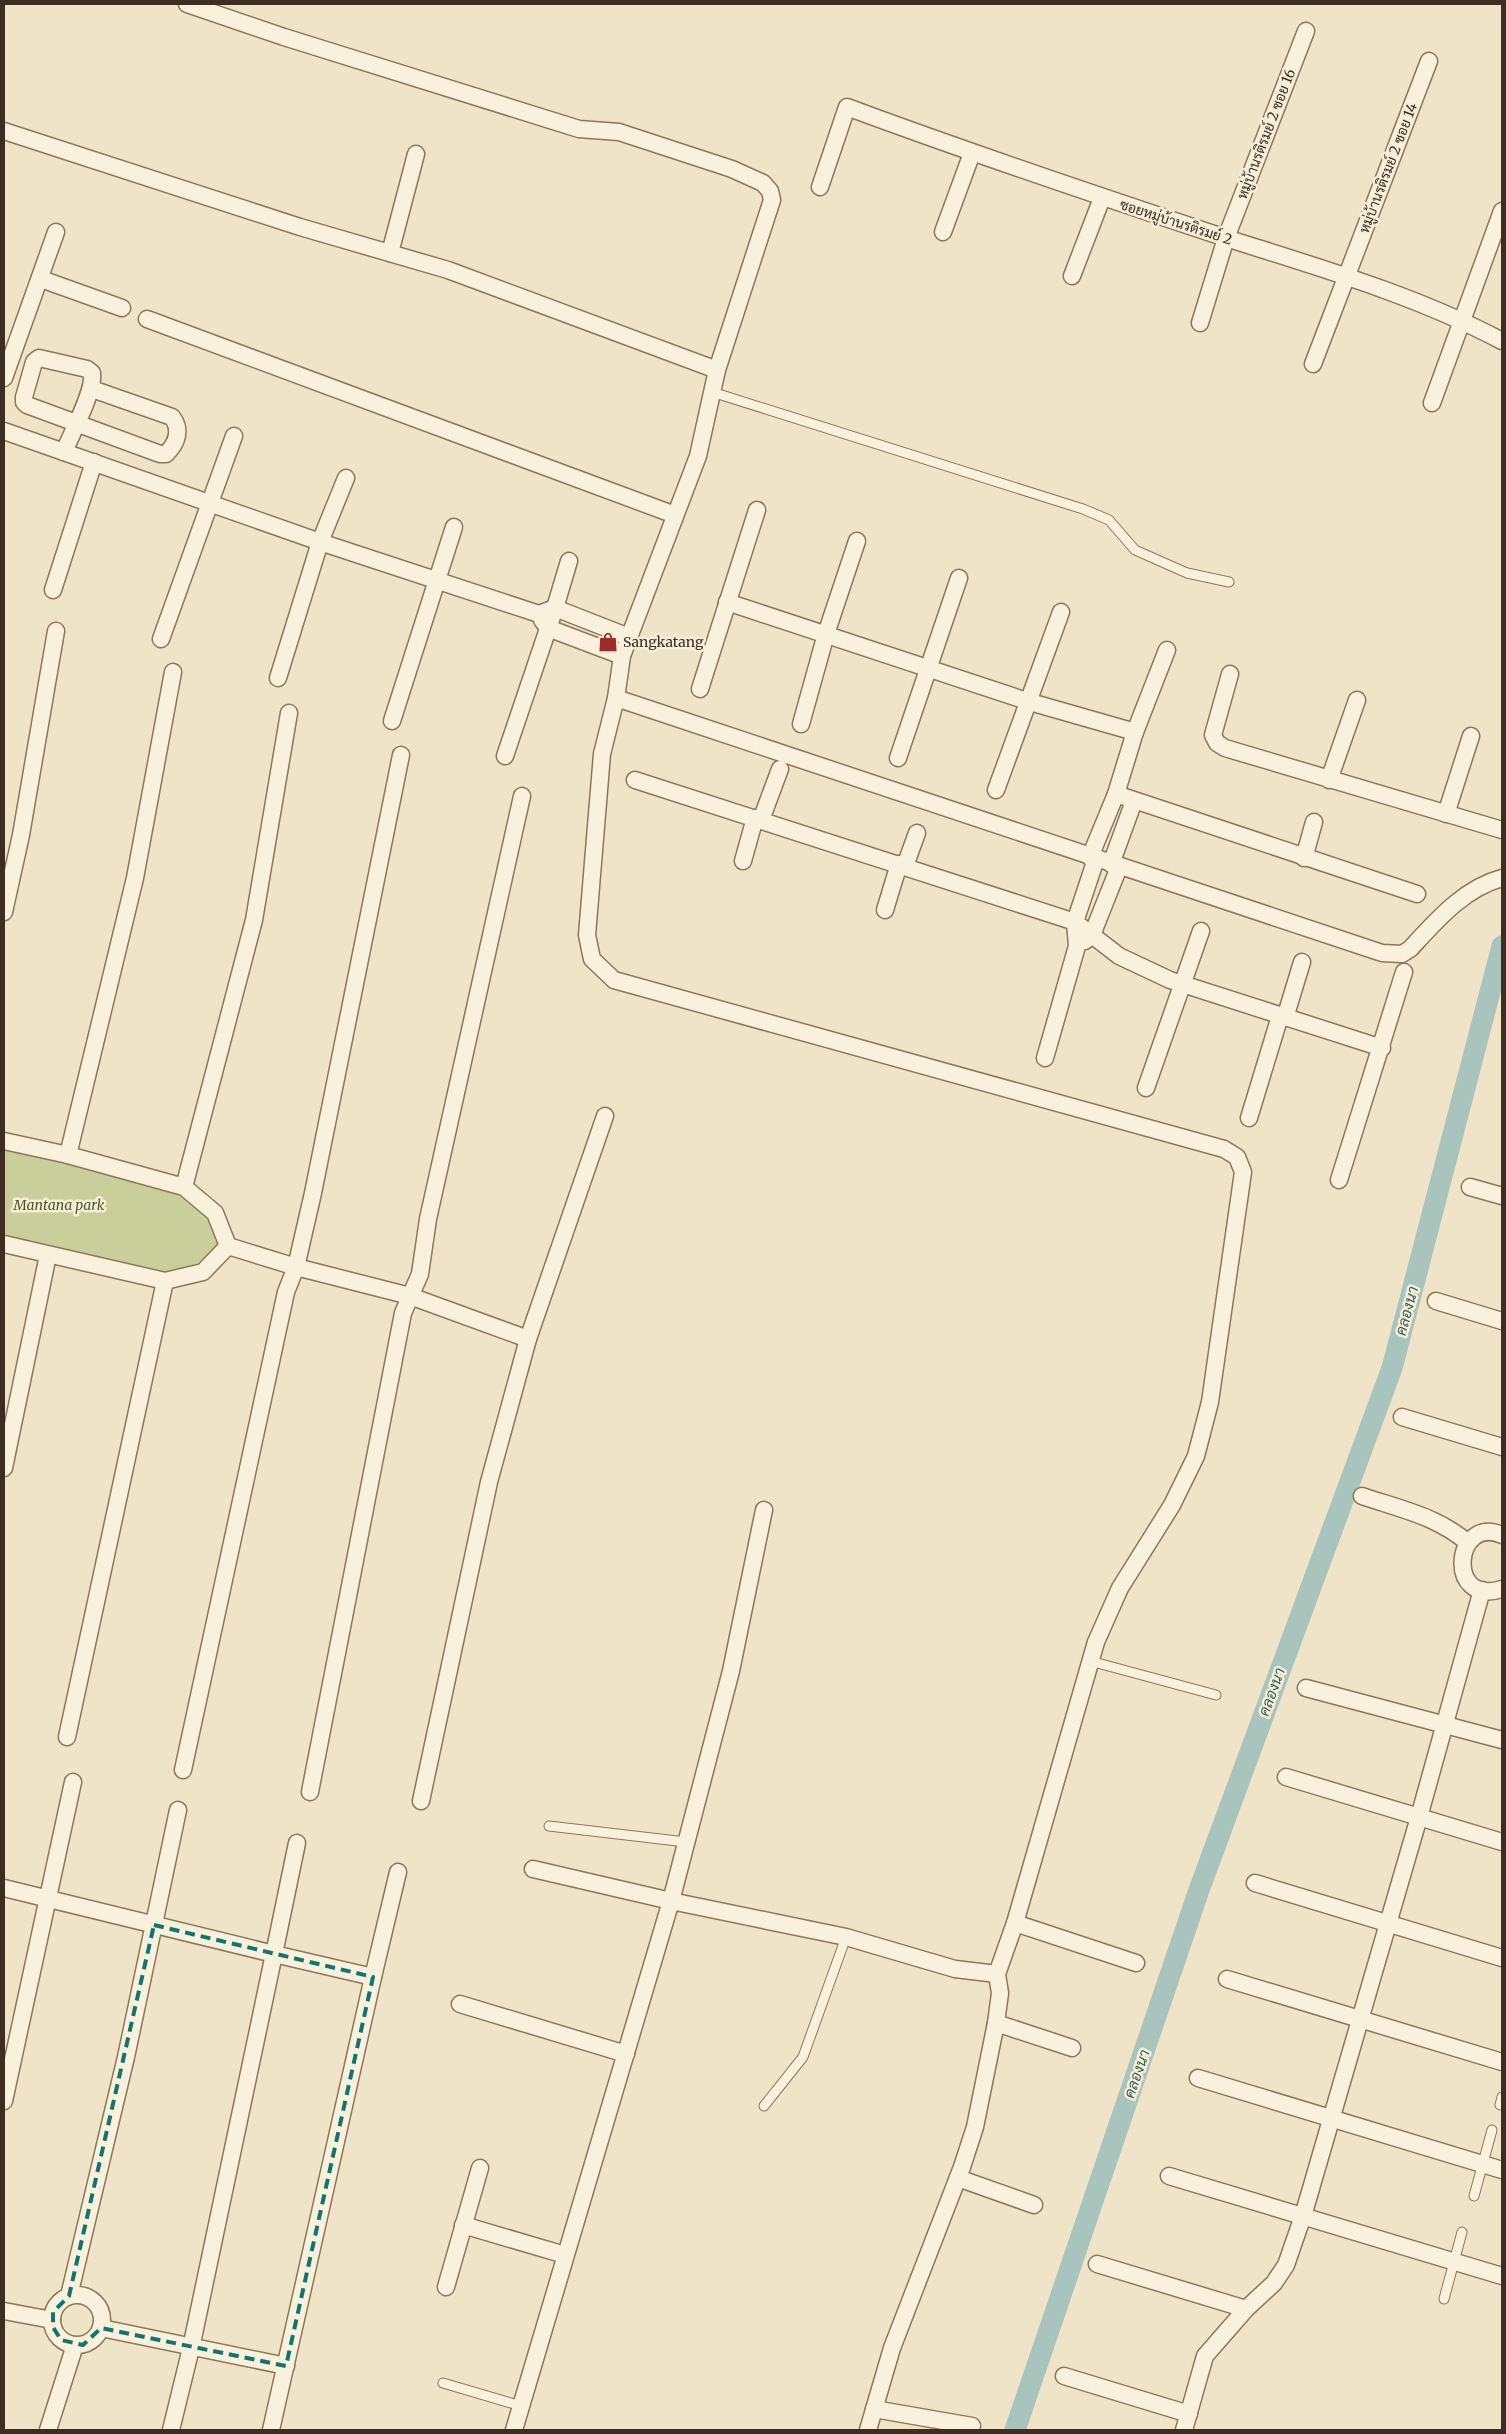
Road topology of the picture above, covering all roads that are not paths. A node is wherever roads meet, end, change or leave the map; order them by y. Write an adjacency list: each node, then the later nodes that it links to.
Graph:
1 (187, 4): 23 (street)
2 (1306, 31): 12 (street, หมู่บ้านรติรมย์ 2 ซอย 16)
3 (1430, 61): 15 (street, หมู่บ้านรติรมย์ 2 ซอย 14)
4 (4, 132): 13 (street)
5 (972, 153): 7 (street, ซอยหมู่บ้านรติรมย์ 2); 8 (street, ซอยหมู่บ้านรติรมย์ 2); 11 (street)
6 (416, 154): 13 (street)
7 (820, 188)
8 (1102, 198): 12 (street, ซอยหมู่บ้านรติรมย์ 2); 14 (street)
9 (1502, 211): 19 (street)
10 (56, 232): 16 (street)
11 (944, 232)
12 (1226, 238): 15 (street, ซอยหมู่บ้านรติรมย์ 2); 20 (street, หมู่บ้านรติรมย์ 2 ซอย 16)
13 (390, 253): 23 (street)
14 (1072, 276)
15 (1347, 276): 19 (street, ซอยหมู่บ้านรติรมย์ 2); 22 (street, หมู่บ้านรติรมย์ 2 ซอย 14)
16 (41, 280): 17 (street); 24 (street)
17 (122, 308)
18 (147, 319): 36 (street)
19 (1462, 320): 21 (street, ซอยหมู่บ้านรติรมย์ 2); 27 (street)
20 (1200, 323)
21 (1502, 341)
22 (1313, 364)
23 (717, 370): 26 (street)
24 (4, 378)
25 (92, 389): 28 (street); 28 (street); 28 (street)
26 (712, 392): 36 (street); 43 (lane)
27 (1432, 403)
28 (76, 422): 31 (street)
29 (4, 432): 31 (street)
30 (234, 436): 34 (street)
31 (64, 452): 32 (street)
32 (94, 462): 34 (street); 44 (street)
33 (346, 478): 39 (street)
34 (210, 503): 39 (street); 52 (street)
35 (757, 510): 45 (street)
36 (675, 515): 53 (street)
37 (454, 527): 42 (street)
38 (857, 541): 51 (street)
39 (320, 542): 42 (street); 59 (street)
40 (569, 561): 46 (street)
41 (959, 578): 56 (street)
42 (436, 580): 48 (street); 65 (street)
43 (1229, 582)
44 (53, 590)
45 (727, 602): 51 (street); 60 (street)
46 (555, 608): 48 (street); 49 (street); 53 (street)
47 (1061, 612): 63 (street)
48 (538, 614): 49 (street)
49 (548, 628): 55 (street); 70 (street)
50 (56, 631): 91 (street)
51 (826, 634): 56 (street); 66 (street)
52 (161, 638)
53 (629, 638): 55 (street)
54 (1167, 650): 67 (street)
55 (622, 656): 61 (street)
56 (929, 669): 63 (street); 71 (street)
57 (173, 672): 106 (street)
58 (1230, 674): 74 (street)
59 (278, 678)
60 (700, 689)
61 (616, 698): 86 (street); 129 (street)
62 (1356, 700): 74 (street)
63 (1030, 702): 67 (street); 75 (street)
64 (289, 713): 109 (street)
65 (392, 721)
66 (801, 724)
67 (1135, 732): 76 (street)
68 (1471, 736): 79 (street)
69 (400, 755): 114 (street)
70 (505, 756)
71 (898, 758)
72 (780, 769): 80 (street)
73 (635, 780): 80 (street)
74 (1329, 780): 79 (street)
75 (996, 790)
76 (1116, 794): 78 (street); 86 (street)
77 (522, 796): 116 (street)
78 (1134, 801): 84 (street); 86 (street)
79 (1446, 814): 82 (street)
80 (758, 819): 85 (street); 87 (street)
81 (1314, 822): 84 (street)
82 (1502, 830)
83 (917, 834): 87 (street)
84 (1304, 858): 89 (street)
85 (743, 861)
86 (1104, 862): 88 (street); 92 (street); 94 (street)
87 (902, 865): 90 (street); 92 (street)
88 (1498, 879)
89 (1417, 894)
90 (885, 910)
91 (4, 912)
92 (1075, 922): 94 (street); 95 (street)
93 (1202, 930): 98 (street)
94 (1092, 935): 95 (street); 98 (street)
95 (1077, 946): 101 (street)
96 (1302, 962): 99 (street)
97 (1404, 972): 100 (street)
98 (1182, 984): 99 (street); 102 (street)
99 (1282, 1017): 100 (street); 104 (street)
100 (1382, 1048): 107 (street)
101 (1045, 1058)
102 (1146, 1088)
103 (605, 1116): 119 (street)
104 (1249, 1118)
105 (4, 1141): 106 (street)
106 (68, 1155): 109 (street)
107 (1339, 1180)
108 (1470, 1186): 110 (street)
109 (184, 1187): 112 (street)
110 (1502, 1196)
111 (4, 1244): 113 (street)
112 (228, 1246): 114 (street); 115 (street)
113 (48, 1255): 115 (street); 122 (street)
114 (296, 1267): 116 (street); 135 (street)
115 (165, 1281): 133 (street)
116 (410, 1296): 119 (street); 138 (street)
117 (1436, 1302): 118 (street)
118 (1502, 1321)
119 (528, 1339): 139 (street)
120 (1402, 1417): 121 (street)
121 (1502, 1447)
122 (4, 1468)
123 (1362, 1496): 126 (street)
124 (764, 1510): 143 (street)
125 (1501, 1531): 126 (street)
126 (1468, 1543): 128 (street)
127 (1502, 1589): 128 (street)
128 (1482, 1590): 132 (street)
129 (1090, 1661): 131 (lane); 152 (street)
130 (1306, 1688): 132 (street)
131 (1216, 1695)
132 (1444, 1725): 134 (street); 141 (street)
133 (67, 1737)
134 (1502, 1740)
135 (183, 1770)
136 (1286, 1777): 141 (street)
137 (73, 1782): 150 (street)
138 (310, 1792)
139 (421, 1802)
140 (178, 1810): 154 (street)
141 (1419, 1817): 144 (street); 153 (street)
142 (549, 1826): 143 (lane)
143 (686, 1842): 151 (street)
144 (1502, 1842)
145 (297, 1843): 156 (street)
146 (533, 1869): 151 (street)
147 (398, 1872): 160 (street)
148 (1255, 1883): 153 (street)
149 (4, 1888): 150 (street)
150 (48, 1899): 154 (street); 169 (street)
151 (671, 1901): 155 (street); 166 (street)
152 (1015, 1923): 158 (street); 159 (street)
153 (1388, 1923): 157 (street); 163 (street)
154 (154, 1924): 156 (street); 188 (street)
155 (846, 1937): 159 (street); 170 (lane)
156 (274, 1954): 160 (street); 195 (street)
157 (1502, 1958)
158 (1136, 1963)
159 (997, 1974): 164 (street)
160 (372, 1977): 196 (street)
161 (1227, 1979): 163 (street)
162 (460, 2004): 166 (street)
163 (1360, 2019): 167 (street); 171 (street)
164 (996, 2023): 165 (street); 177 (street)
165 (1072, 2048)
166 (626, 2054): 183 (street)
167 (1502, 2062)
168 (1198, 2078): 171 (street)
169 (4, 2101)
170 (764, 2106)
171 (1331, 2118): 173 (street); 180 (street)
172 (1492, 2130): 173 (lane)
173 (1483, 2164): 175 (street); 178 (lane)
174 (480, 2168): 181 (street)
175 (1502, 2170)
176 (1169, 2176): 180 (street)
177 (958, 2178): 179 (street); 200 (street)
178 (1474, 2196)
179 (1034, 2205)
180 (1303, 2216): 184 (street); 190 (street)
181 (463, 2225): 183 (street); 187 (street)
182 (1462, 2232): 184 (lane)
183 (566, 2255): 199 (street)
184 (1455, 2262): 186 (street); 189 (lane)
185 (1097, 2264): 190 (street)
186 (1502, 2276)
187 (446, 2287)
188 (69, 2296): 192 (street); 193 (street)
189 (1444, 2299)
190 (1246, 2309): 201 (street)
191 (4, 2311): 192 (street)
192 (52, 2320): 194 (street)
193 (101, 2328): 194 (street); 195 (street)
194 (75, 2345): 203 (street)
195 (191, 2348): 196 (street); 204 (street)
196 (286, 2366): 205 (street)
197 (1064, 2376): 201 (street)
198 (443, 2383): 199 (lane)
199 (521, 2406): 206 (street)
200 (874, 2409): 202 (street); 207 (street)
201 (1189, 2414): 208 (street)
202 (972, 2426)
203 (48, 2430)
204 (171, 2430)
205 (271, 2430)
206 (514, 2430)
207 (868, 2430)
208 (1184, 2430)

